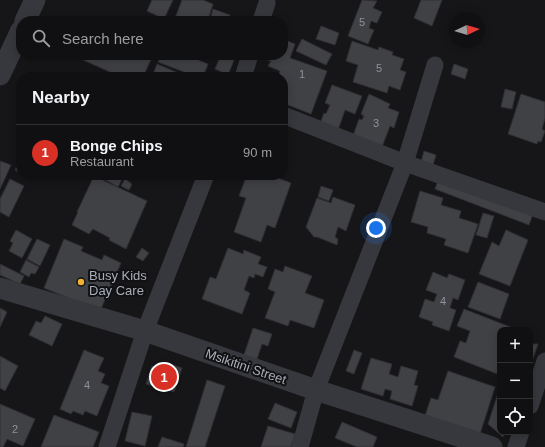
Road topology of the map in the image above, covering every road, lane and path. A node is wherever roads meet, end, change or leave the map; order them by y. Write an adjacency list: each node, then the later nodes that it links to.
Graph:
1 (35, 0): 3 (street)
2 (267, 4): 4 (street)
3 (27, 16)
4 (263, 16)
5 (16, 41): 9 (street)
6 (248, 60): 8 (street)
7 (435, 65): 11 (street)
8 (245, 72)
9 (0, 75)
10 (288, 117): 11 (street)
11 (405, 162): 13 (street); 17 (street)
12 (204, 180): 15 (street)
13 (545, 212)
14 (0, 288): 15 (street, Msikitini Street)
15 (145, 331): 17 (street, Msikitini Street); 20 (street)
16 (545, 361): 18 (street)
17 (316, 390): 21 (street); 22 (street, Msikitini Street)
18 (532, 399)
19 (520, 435): 23 (street)
20 (107, 447)
21 (300, 447)
22 (492, 447)
23 (516, 447)

